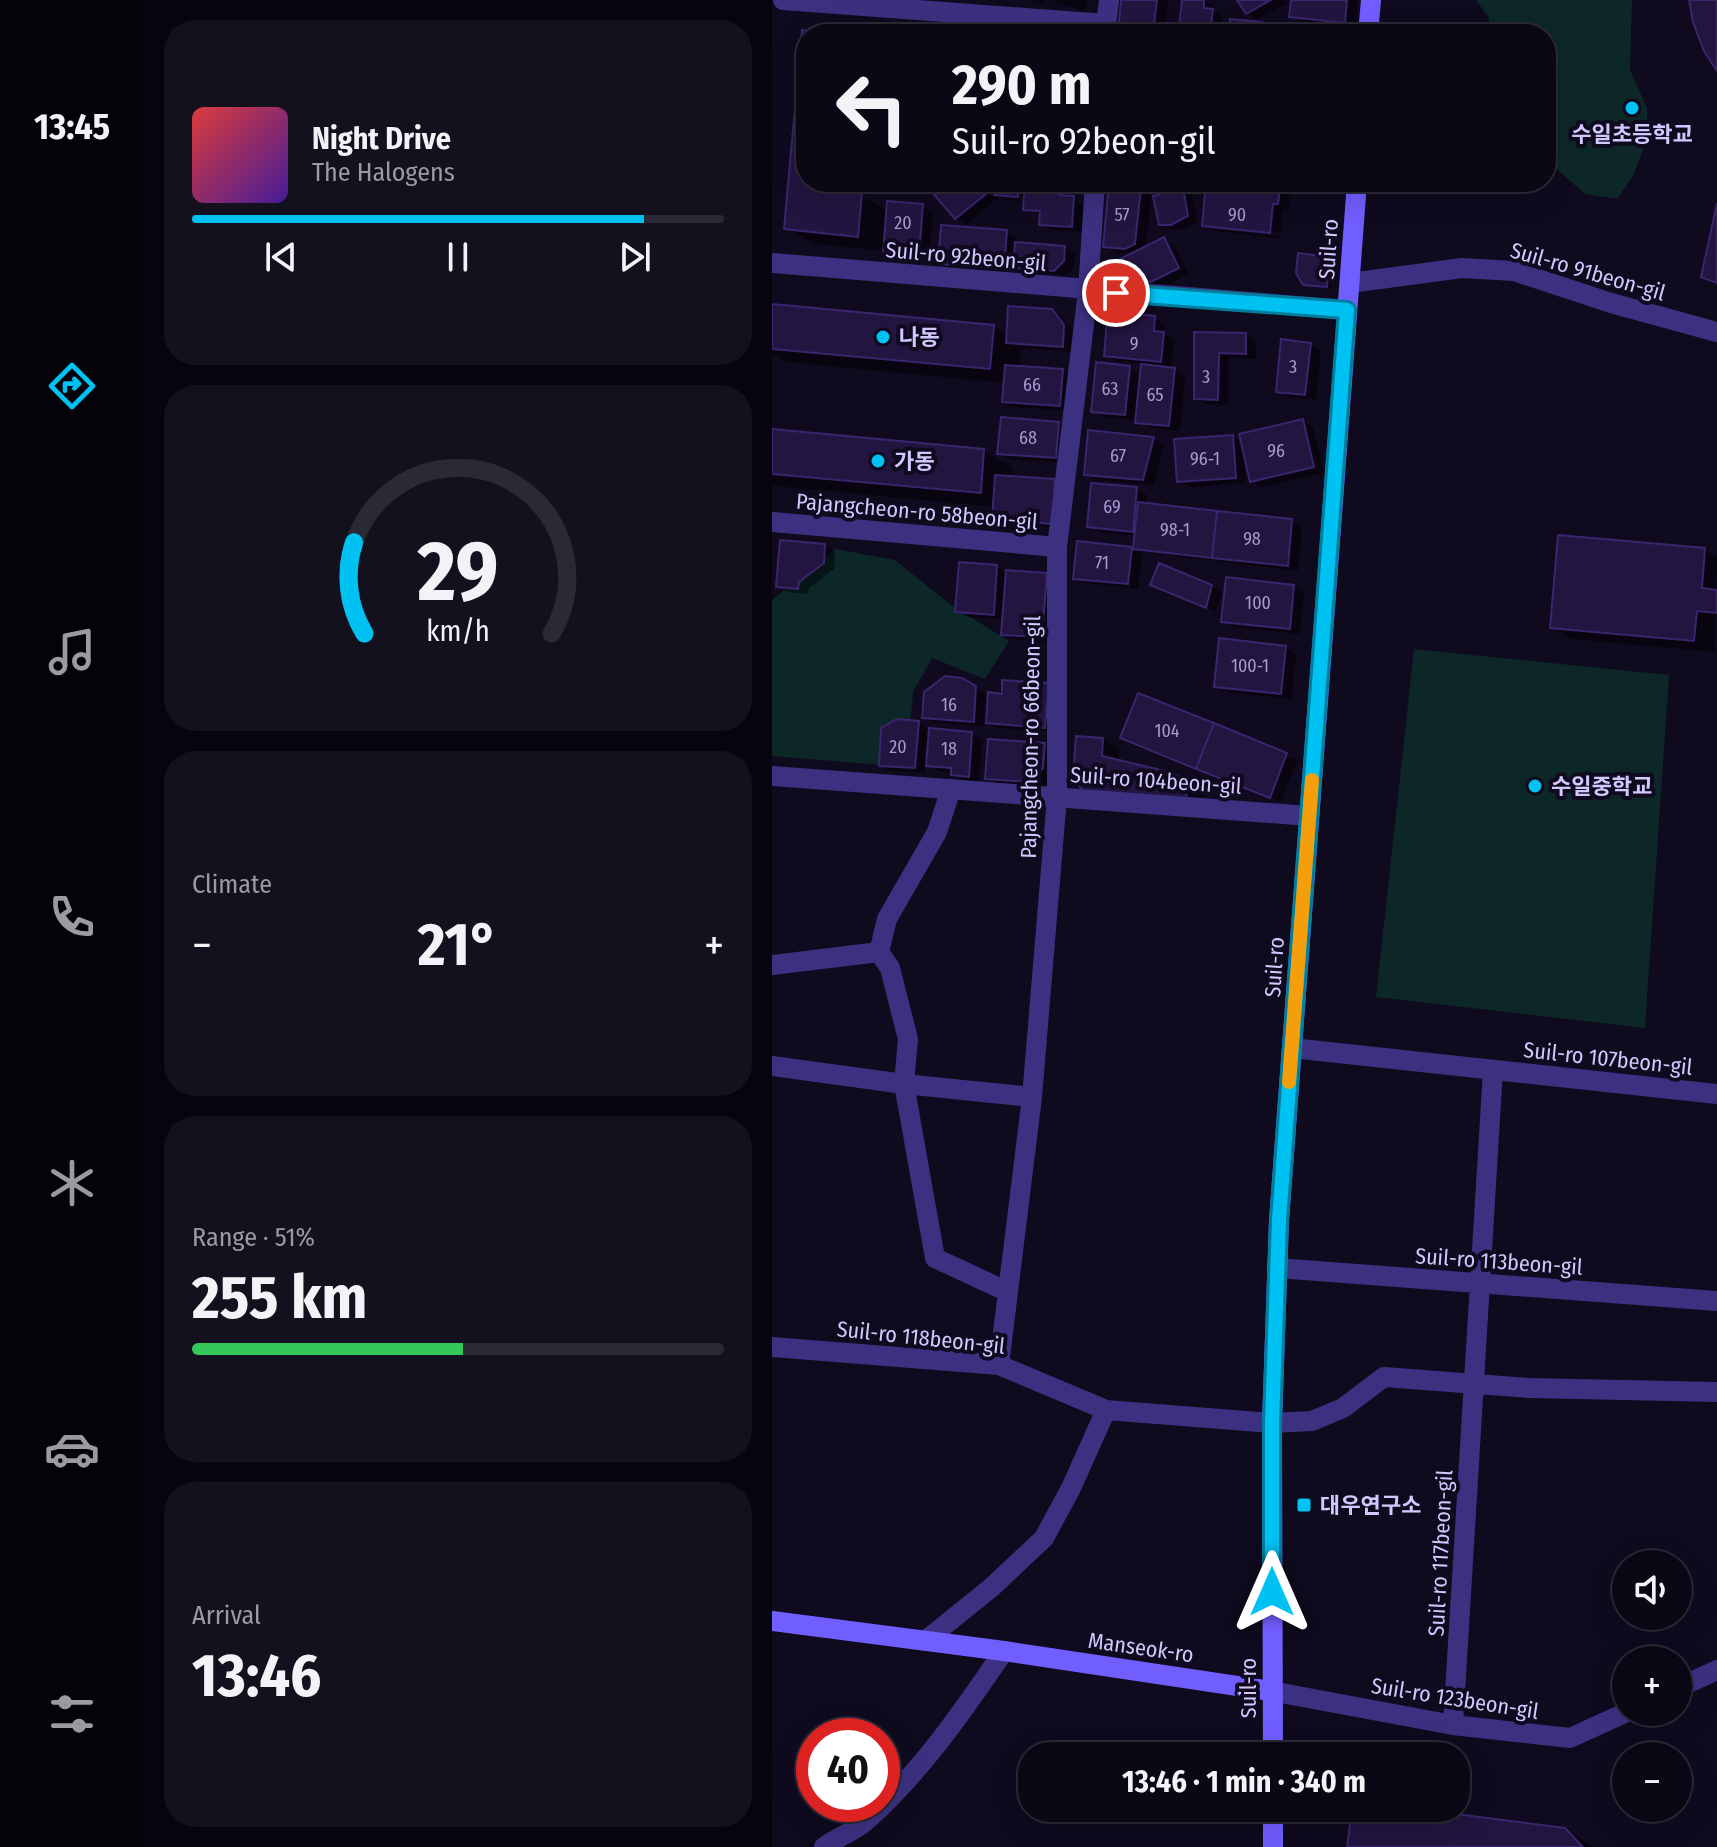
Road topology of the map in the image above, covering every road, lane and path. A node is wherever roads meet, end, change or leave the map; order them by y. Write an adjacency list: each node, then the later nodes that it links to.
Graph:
1 (783, 0): 4 (street)
2 (1109, 0): 5 (street)
3 (1371, 0): 6 (street)
4 (1050, 24)
5 (1107, 24)
6 (1369, 24)
7 (1094, 192): 11 (street, Pajangcheon-ro 66beon-gil)
8 (1356, 192): 10 (street, Suil-ro)
9 (772, 263): 11 (street, Suil-ro 92beon-gil)
10 (1350, 283): 12 (street, Suil-ro); 13 (street, Suil-ro 91beon-gil)
11 (1088, 291): 12 (street, Suil-ro 92beon-gil); 15 (street, Pajangcheon-ro 66beon-gil)
12 (1347, 310): 19 (street, Suil-ro)
13 (1717, 332)
14 (772, 522): 15 (street, Pajangcheon-ro 58beon-gil)
15 (1057, 547): 18 (street, Pajangcheon-ro 66beon-gil)
16 (772, 776): 17 (street, Suil-ro 104beon-gil)
17 (951, 789): 18 (street, Suil-ro 104beon-gil); 20 (street)
18 (1057, 797): 19 (street, Suil-ro 104beon-gil); 27 (street, Pajangcheon-ro 66beon-gil)
19 (1309, 816): 22 (street, Suil-ro)
20 (879, 952): 21 (street); 25 (street)
21 (772, 965)
22 (1292, 1048): 24 (street, Suil-ro 107beon-gil); 28 (street, Suil-ro)
23 (772, 1066): 25 (street)
24 (1493, 1070): 26 (street, Suil-ro 107beon-gil); 29 (street, Suil-ro 107beon-gil)
25 (904, 1084): 27 (street); 30 (street)
26 (1717, 1094)
27 (1032, 1097): 30 (street, Pajangcheon-ro 66beon-gil)
28 (1277, 1268): 29 (street, Suil-ro 113beon-gil); 37 (street, Suil-ro)
29 (1480, 1284): 31 (street, Suil-ro 113beon-gil); 34 (street, Suil-ro 117beon-gil)
30 (1008, 1292): 33 (street, Pajangcheon-ro 66beon-gil)
31 (1717, 1301)
32 (772, 1347): 33 (street, Suil-ro 118beon-gil)
33 (999, 1365): 36 (street, Suil-ro 118beon-gil)
34 (1474, 1384): 35 (street); 37 (street); 45 (street, Suil-ro 117beon-gil)
35 (1717, 1392)
36 (1106, 1410): 37 (street, Suil-ro 118beon-gil); 39 (street)
37 (1272, 1423): 43 (street, Suil-ro)
38 (772, 1621): 39 (street, Manseok-ro)
39 (925, 1641): 40 (street, Manseok-ro)
40 (1004, 1651): 43 (street, Manseok-ro); 48 (street)
41 (1717, 1670): 42 (street)
42 (1692, 1682)
43 (1271, 1691): 45 (street, Suil-ro 123beon-gil); 46 (street, Suil-ro)
44 (1612, 1719): 45 (street, Suil-ro 123beon-gil)
45 (1453, 1725)
46 (1273, 1742)
47 (1273, 1822): 49 (street)
48 (826, 1846)
49 (1273, 1847)

